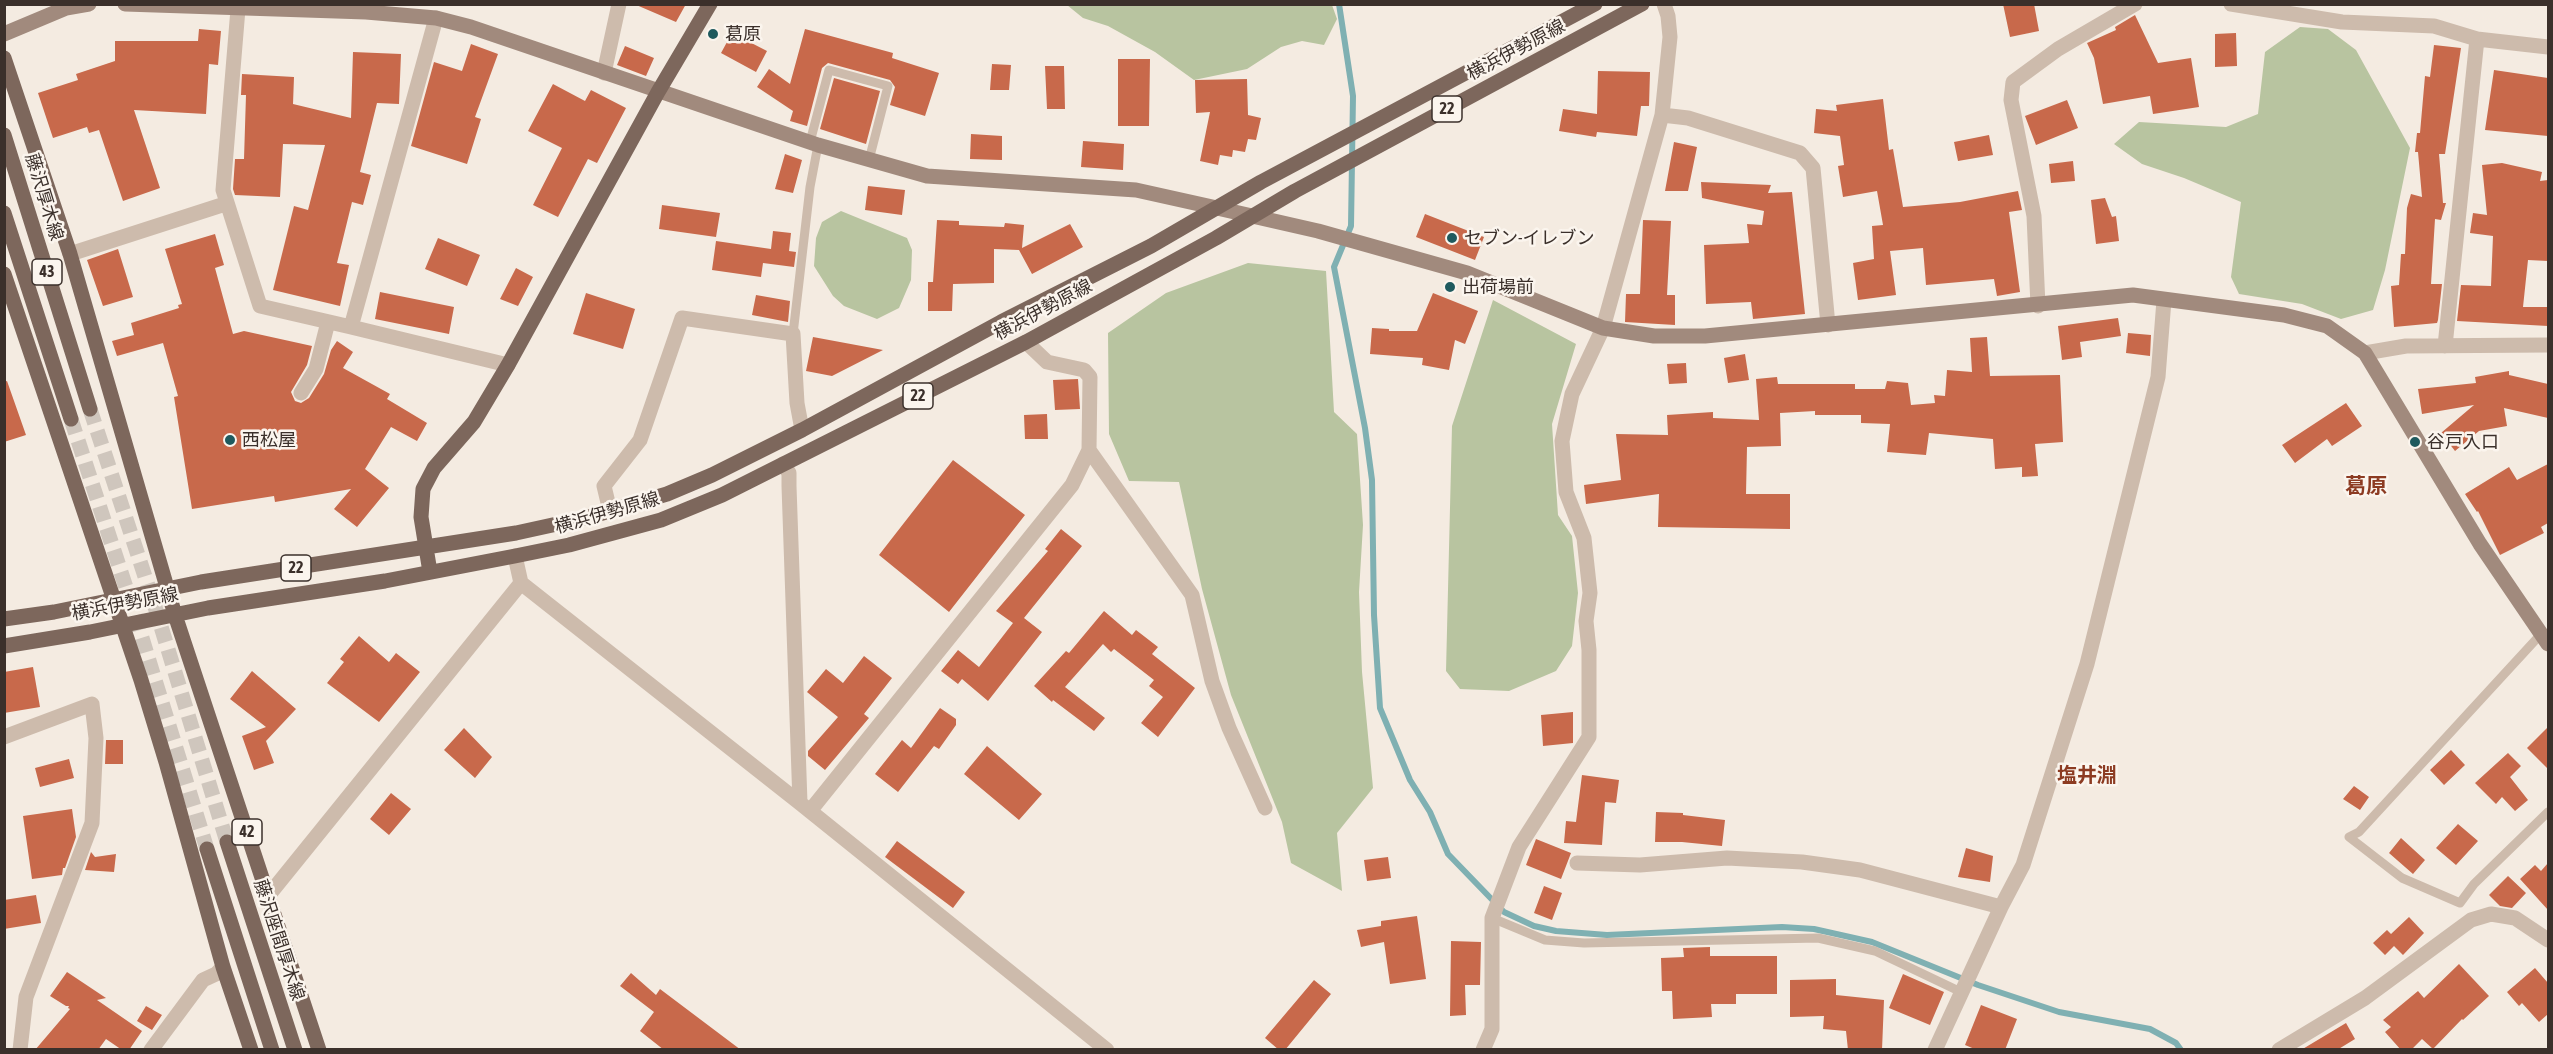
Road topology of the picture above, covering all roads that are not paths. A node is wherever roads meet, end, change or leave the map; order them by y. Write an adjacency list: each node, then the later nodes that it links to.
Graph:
1 (89, 4): 14 (street)
2 (125, 4): 10 (street)
3 (619, 4): 18 (street)
4 (710, 4): 19 (main road)
5 (1595, 4): 25 (main road, 横浜伊勢原線 / 22)
6 (1642, 4): 27 (main road, 横浜伊勢原線 / 22)
7 (1664, 4): 20 (street)
8 (2135, 4): 31 (street)
9 (2230, 4): 15 (street)
10 (131, 5): 12 (street)
11 (367, 8): 12 (street); 13 (street)
12 (238, 9): 24 (street)
13 (436, 18): 18 (street); 34 (street)
14 (4, 34)
15 (2477, 39): 16 (street); 39 (street)
16 (2548, 47)
17 (4, 58): 28 (main road)
18 (604, 73): 19 (street)
19 (658, 92): 22 (street); 41 (main road)
20 (1662, 115): 33 (street); 35 (street)
21 (4, 135): 43 (main road, 藤沢厚木線 / 43)
22 (814, 144): 23 (street); 23 (lane); 36 (lane)
23 (869, 160): 25 (street)
24 (225, 204): 28 (street); 32 (street)
25 (1217, 208): 27 (street); 45 (main road, 横浜伊勢原線 / 22)
26 (4, 213): 44 (main road, 43)
27 (1253, 216): 35 (street); 37 (main road, 横浜伊勢原線 / 22)
28 (70, 254): 53 (main road)
29 (4, 274): 54 (main road)
30 (2164, 300): 31 (street); 40 (street); 69 (street)
31 (2038, 306): 33 (street)
32 (328, 322): 34 (street); 42 (street)
33 (1828, 325): 35 (street)
34 (351, 327): 41 (street)
35 (1603, 328): 70 (street)
36 (794, 334): 45 (street); 48 (street)
37 (1026, 342): 46 (street); 47 (main road, 横浜伊勢原線 / 22)
38 (2548, 345): 39 (street)
39 (2445, 346): 40 (street)
40 (2365, 353): 58 (street)
41 (508, 365): 49 (main road)
42 (301, 393)
43 (90, 409)
44 (71, 419)
45 (802, 430): 48 (main road, 横浜伊勢原線 / 22)
46 (1089, 450): 61 (street); 62 (street)
47 (783, 464): 50 (main road, 横浜伊勢原線 / 22); 61 (street)
48 (610, 512): 49 (main road, 横浜伊勢原線 / 22)
49 (425, 547): 51 (main road); 53 (main road, 横浜伊勢原線 / 22)
50 (515, 556): 51 (main road, 横浜伊勢原線 / 22); 52 (street)
51 (430, 572): 55 (main road, 横浜伊勢原線 / 22)
52 (521, 583): 61 (street); 67 (street)
53 (167, 589): 54 (main road, 横浜伊勢原線 / 22); 55 (main road)
54 (114, 600): 56 (main road, 横浜伊勢原線 / 22); 57 (main road)
55 (175, 615): 57 (main road, 横浜伊勢原線 / 22); 67 (main road, 42)
56 (4, 620)
57 (122, 626): 59 (main road, 横浜伊勢原線 / 22); 73 (main road)
58 (2546, 634): 68 (lane)
59 (4, 646)
60 (4, 737): 75 (street)
61 (805, 807): 81 (street)
62 (1265, 808)
63 (2548, 812): 68 (lane)
64 (226, 842): 79 (main road, 藤沢座間厚木線 / 42)
65 (207, 849): 78 (main road, 42)
66 (1577, 863): 69 (street)
67 (268, 896): 80 (main road, 42)
68 (2460, 903): 71 (lane)
69 (2001, 907): 74 (street)
70 (1492, 918): 74 (lane); 82 (street)
71 (2479, 918): 72 (street); 84 (street)
72 (2548, 940)
73 (224, 967): 76 (street); 77 (main road)
74 (1961, 992): 83 (street)
75 (20, 1050)
76 (151, 1050)
77 (251, 1050)
78 (272, 1050)
79 (295, 1050)
80 (319, 1050)
81 (1107, 1050)
82 (1483, 1050)
83 (1935, 1050)
84 (2279, 1050)

